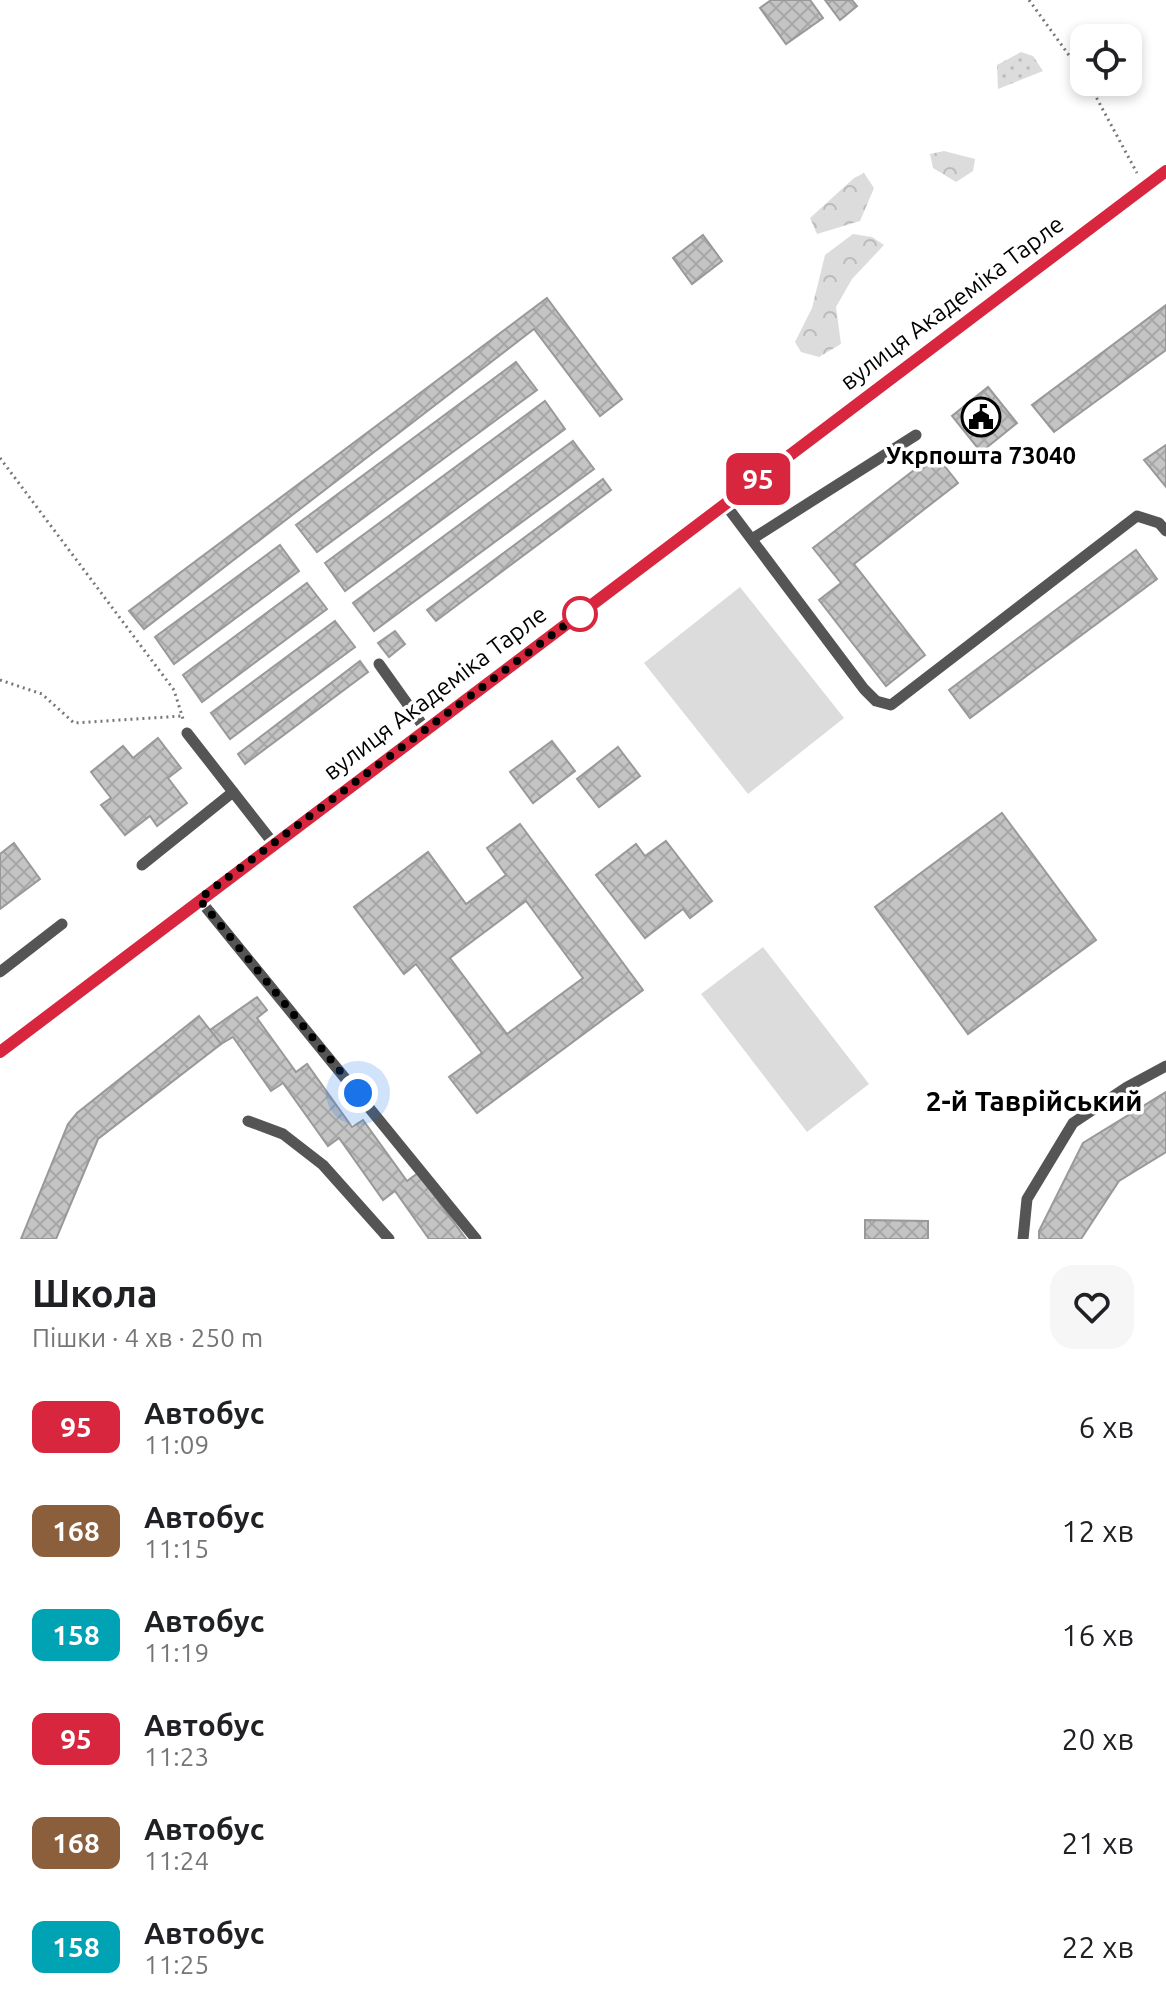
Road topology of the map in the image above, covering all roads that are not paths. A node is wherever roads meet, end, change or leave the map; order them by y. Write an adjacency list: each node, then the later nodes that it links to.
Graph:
1 (1166, 171): 3 (street, вулиця Академіка Тарле)
2 (916, 435): 5 (lane)
3 (725, 504): 5 (lane); 7 (street, вулиця Академіка Тарле)
4 (1166, 531): 5 (lane)
5 (752, 539)
6 (379, 664): 7 (lane)
7 (426, 730): 10 (street, вулиця Академіка Тарле)
8 (187, 733): 9 (lane)
9 (233, 792): 10 (lane); 11 (lane)
10 (273, 843): 12 (street, вулиця Академіка Тарле)
11 (142, 865)
12 (199, 899): 15 (street, вулиця Академіка Тарле); 19 (lane)
13 (62, 924): 14 (lane)
14 (0, 972)
15 (0, 1052)
16 (1166, 1066): 20 (lane)
17 (248, 1121): 18 (lane)
18 (389, 1239)
19 (476, 1239)
20 (1023, 1239)

